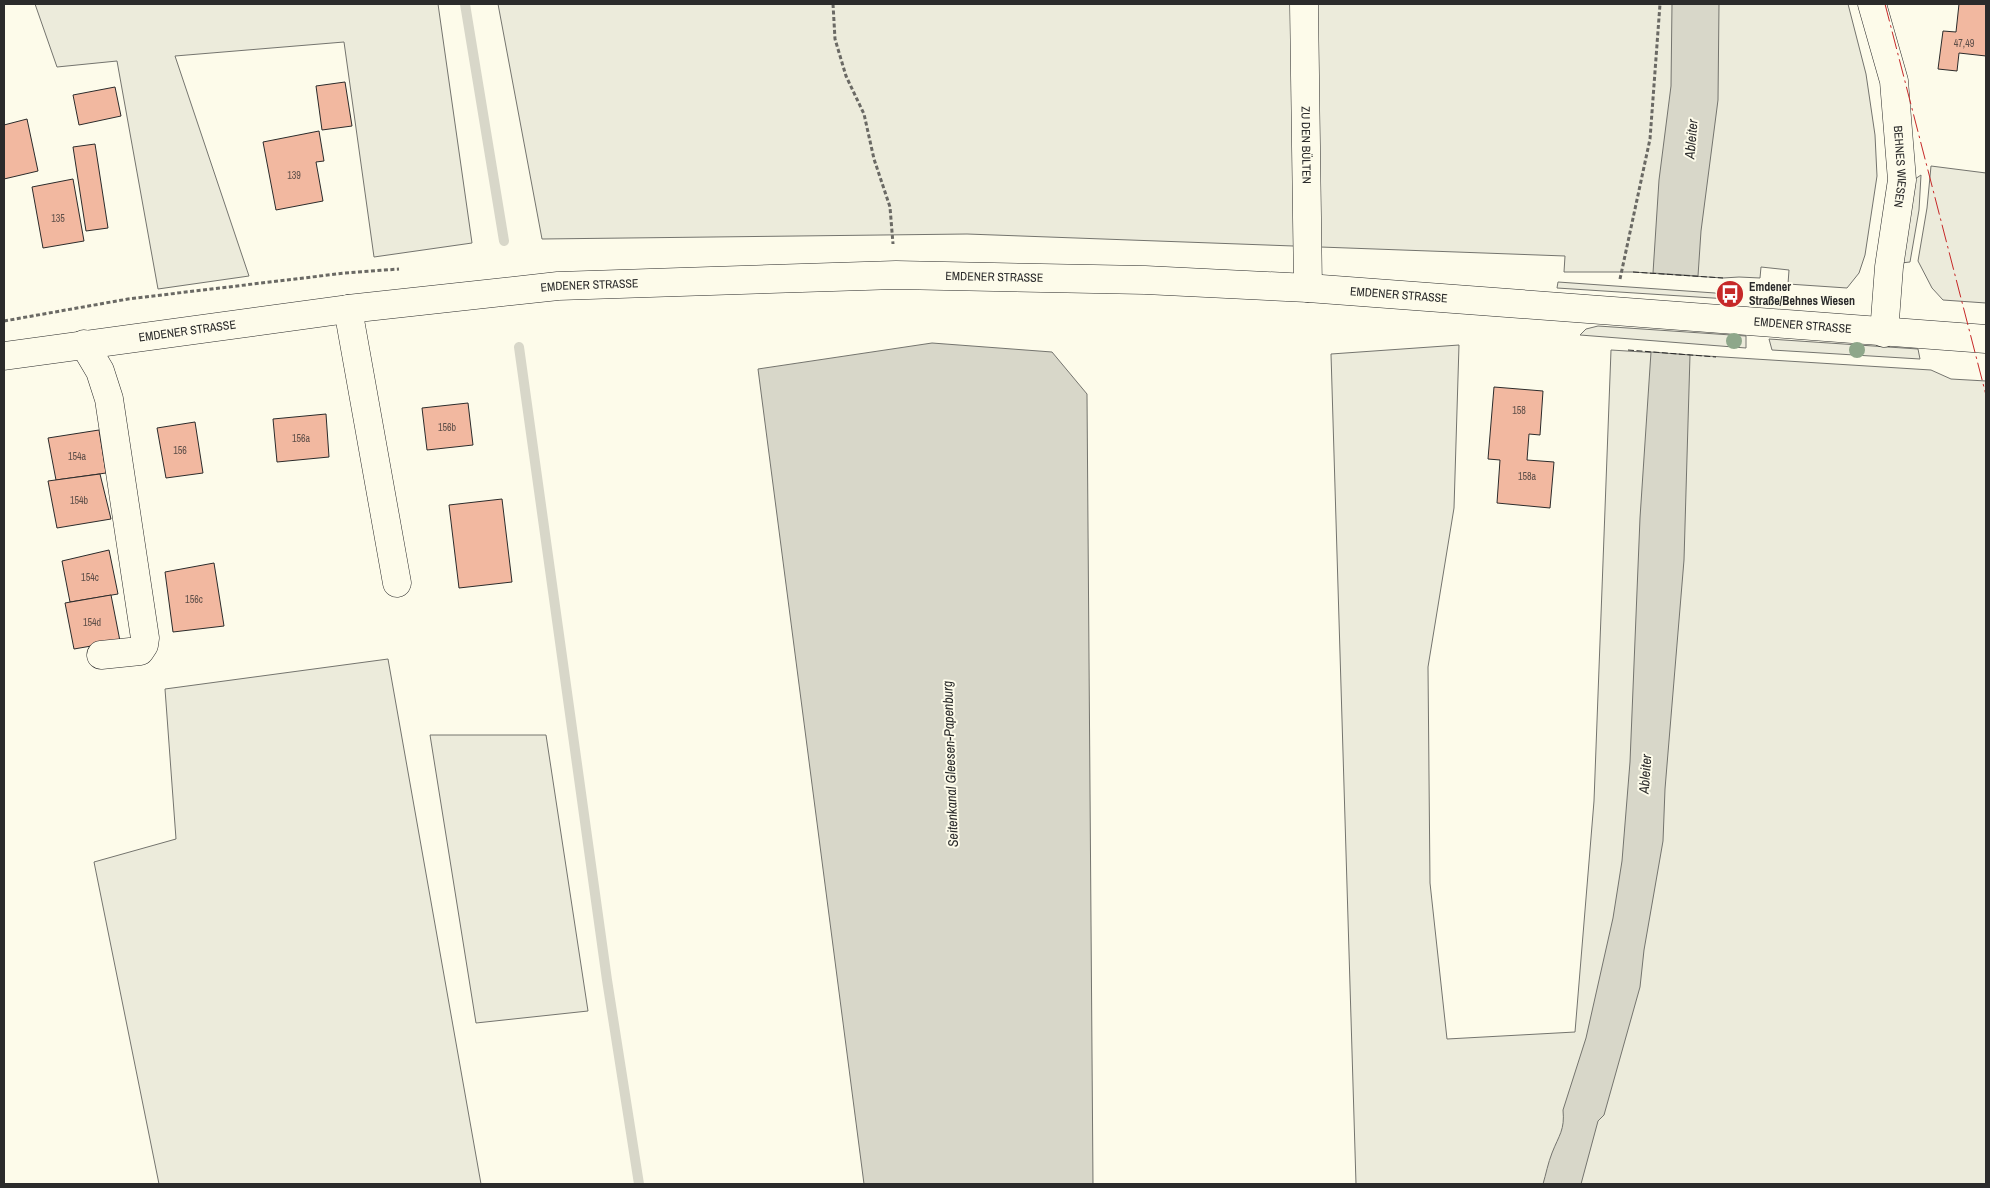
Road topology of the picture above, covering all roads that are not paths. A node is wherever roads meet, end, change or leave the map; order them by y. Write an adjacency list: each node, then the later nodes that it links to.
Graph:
1 (1304, 4): 3 (street, ZU DEN BÜLTEN)
2 (1872, 4): 5 (street, BEHNES WIESEN)
3 (1308, 288): 4 (street, EMDENER STRASSE); 5 (street, EMDENER STRASSE)
4 (348, 308): 7 (street, EMDENER STRASSE); 9 (street)
5 (1884, 332): 6 (street, EMDENER STRASSE)
6 (1986, 339)
7 (84, 344): 8 (street, EMDENER STRASSE); 10 (street)
8 (4, 356)
9 (397, 582)
10 (101, 655)

